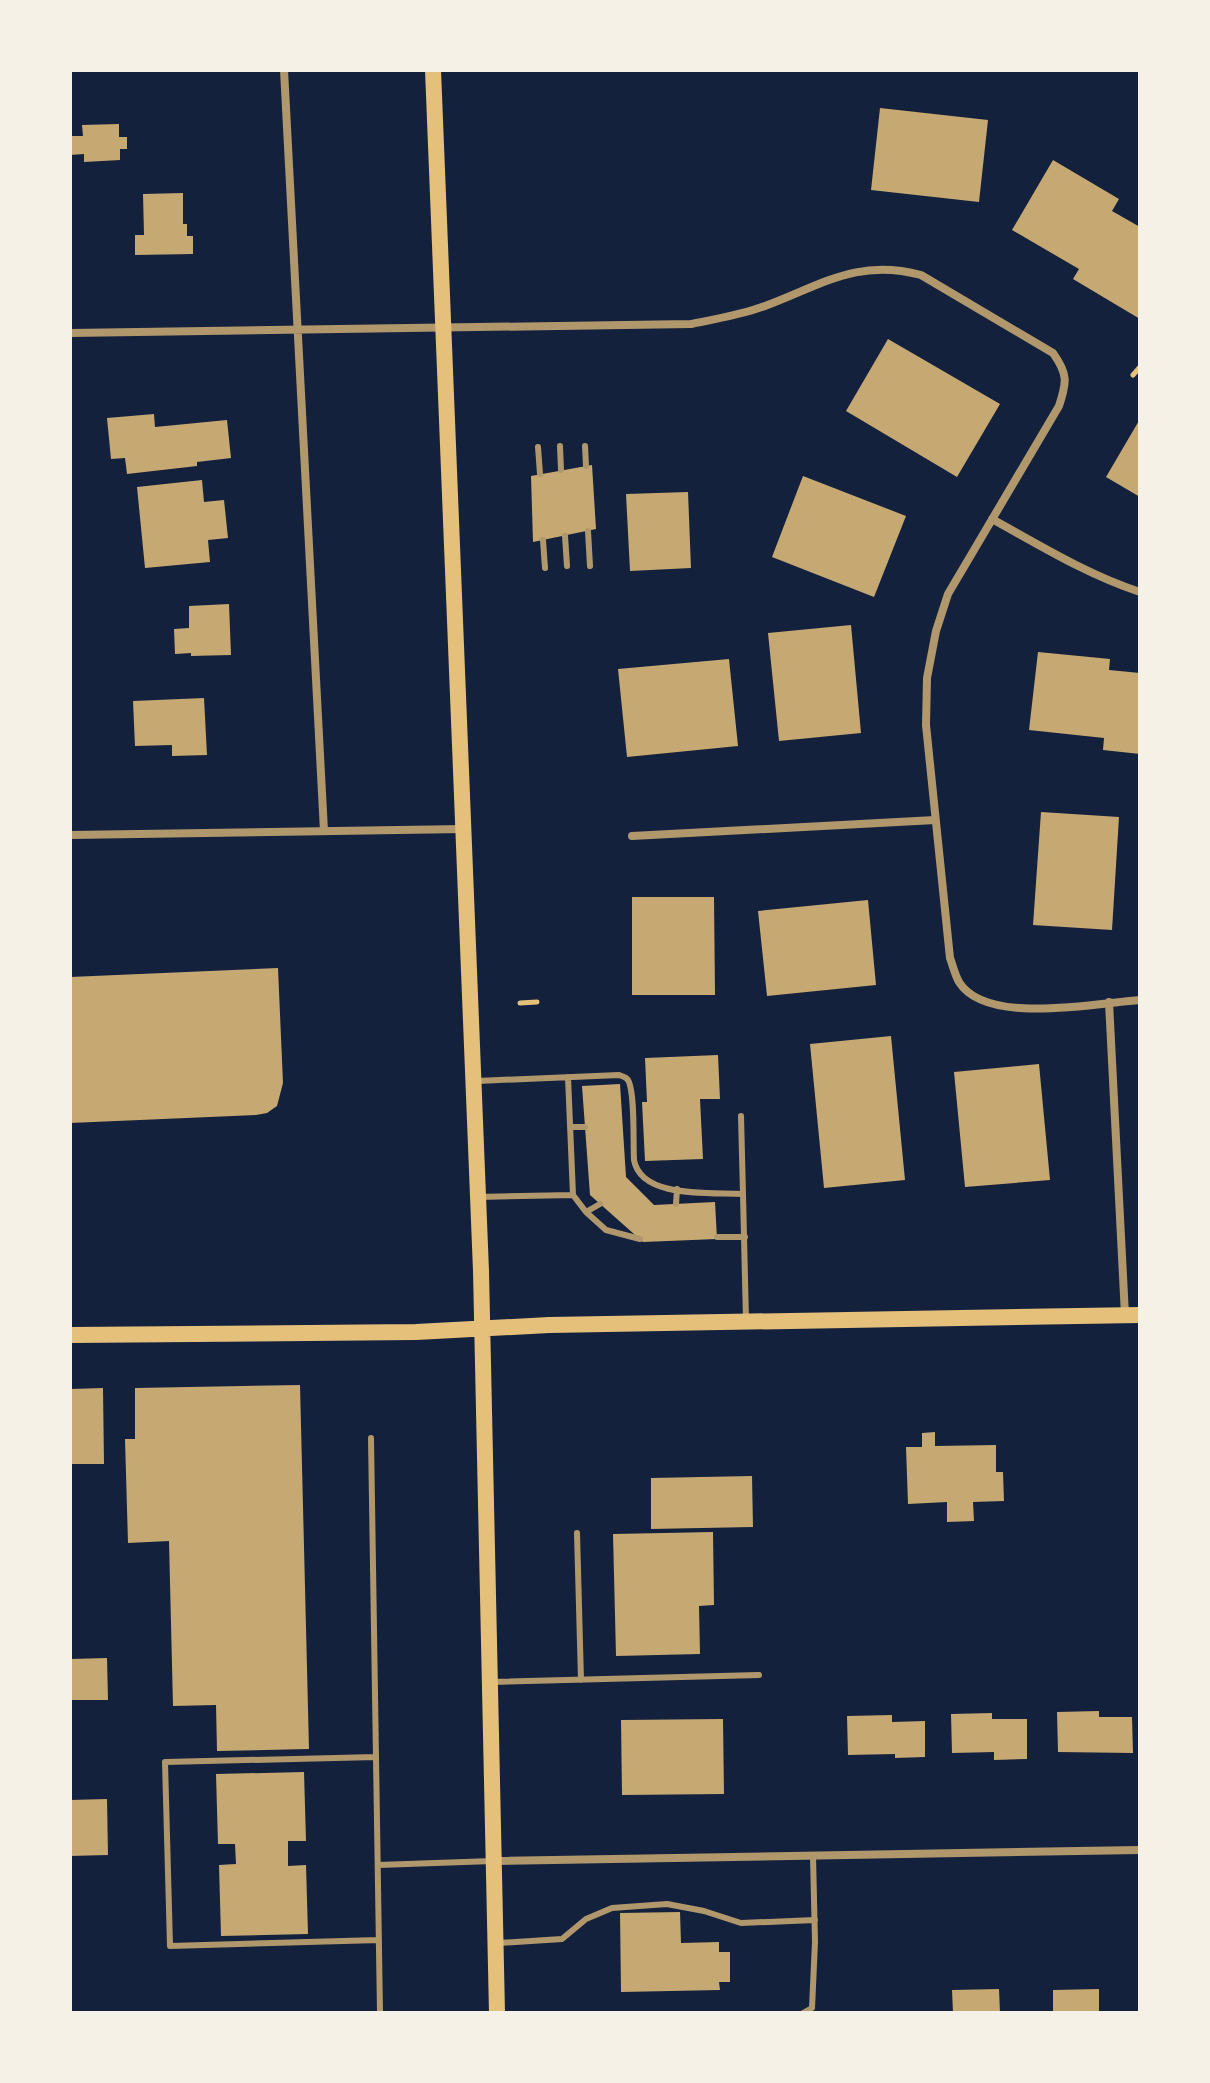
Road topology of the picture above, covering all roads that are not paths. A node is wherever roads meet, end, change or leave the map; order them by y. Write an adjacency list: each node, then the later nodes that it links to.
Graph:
1 (284, 70): 4 (street)
2 (433, 70): 3 (main road)
3 (443, 327): 4 (street); 12 (street); 21 (main road)
4 (296, 331): 5 (street); 22 (street)
5 (70, 333)
6 (560, 446): 10 (lane)
7 (585, 446): 9 (lane)
8 (538, 447): 11 (lane)
9 (586, 466)
10 (561, 470)
11 (540, 474)
12 (992, 519): 19 (street); 20 (street)
13 (588, 531): 17 (lane)
14 (565, 536): 16 (lane)
15 (543, 540): 18 (lane)
16 (567, 566)
17 (590, 566)
18 (545, 568)
19 (1140, 592)
20 (935, 820): 24 (street); 26 (street)
21 (464, 829): 22 (street); 28 (main road)
22 (324, 831): 23 (street)
23 (70, 835)
24 (632, 836)
25 (1140, 1000): 26 (street)
26 (1109, 1002): 46 (street)
27 (568, 1077): 28 (lane); 31 (lane); 32 (lane)
28 (473, 1082): 39 (main road)
29 (741, 1116): 37 (lane)
30 (622, 1124): 31 (lane)
31 (632, 1125): 34 (lane)
32 (571, 1127): 33 (lane); 38 (lane)
33 (585, 1127)
34 (642, 1179): 35 (lane); 36 (lane)
35 (634, 1185)
36 (677, 1189): 37 (lane); 41 (lane)
37 (743, 1194): 44 (lane)
38 (573, 1195): 39 (lane); 42 (lane)
39 (478, 1197): 48 (main road)
40 (600, 1204): 42 (lane)
41 (676, 1204)
42 (586, 1212): 45 (lane)
43 (717, 1237): 44 (lane)
44 (745, 1237): 47 (lane)
45 (640, 1239)
46 (1132, 1316): 47 (main road)
47 (746, 1322): 48 (main road)
48 (482, 1328): 49 (main road); 54 (main road)
49 (70, 1335)
50 (371, 1438): 55 (lane)
51 (577, 1533): 53 (lane)
52 (759, 1675): 53 (lane)
53 (581, 1680): 54 (lane)
54 (489, 1682): 58 (main road)
55 (376, 1757): 59 (lane); 61 (lane)
56 (1140, 1850): 57 (street)
57 (813, 1856): 58 (street); 60 (lane)
58 (493, 1861): 59 (lane); 62 (main road)
59 (378, 1865): 61 (lane)
60 (815, 1920): 62 (lane); 65 (lane)
61 (379, 1940): 63 (lane)
62 (495, 1943): 64 (main road)
63 (380, 2013)
64 (497, 2013)
65 (803, 2013)

